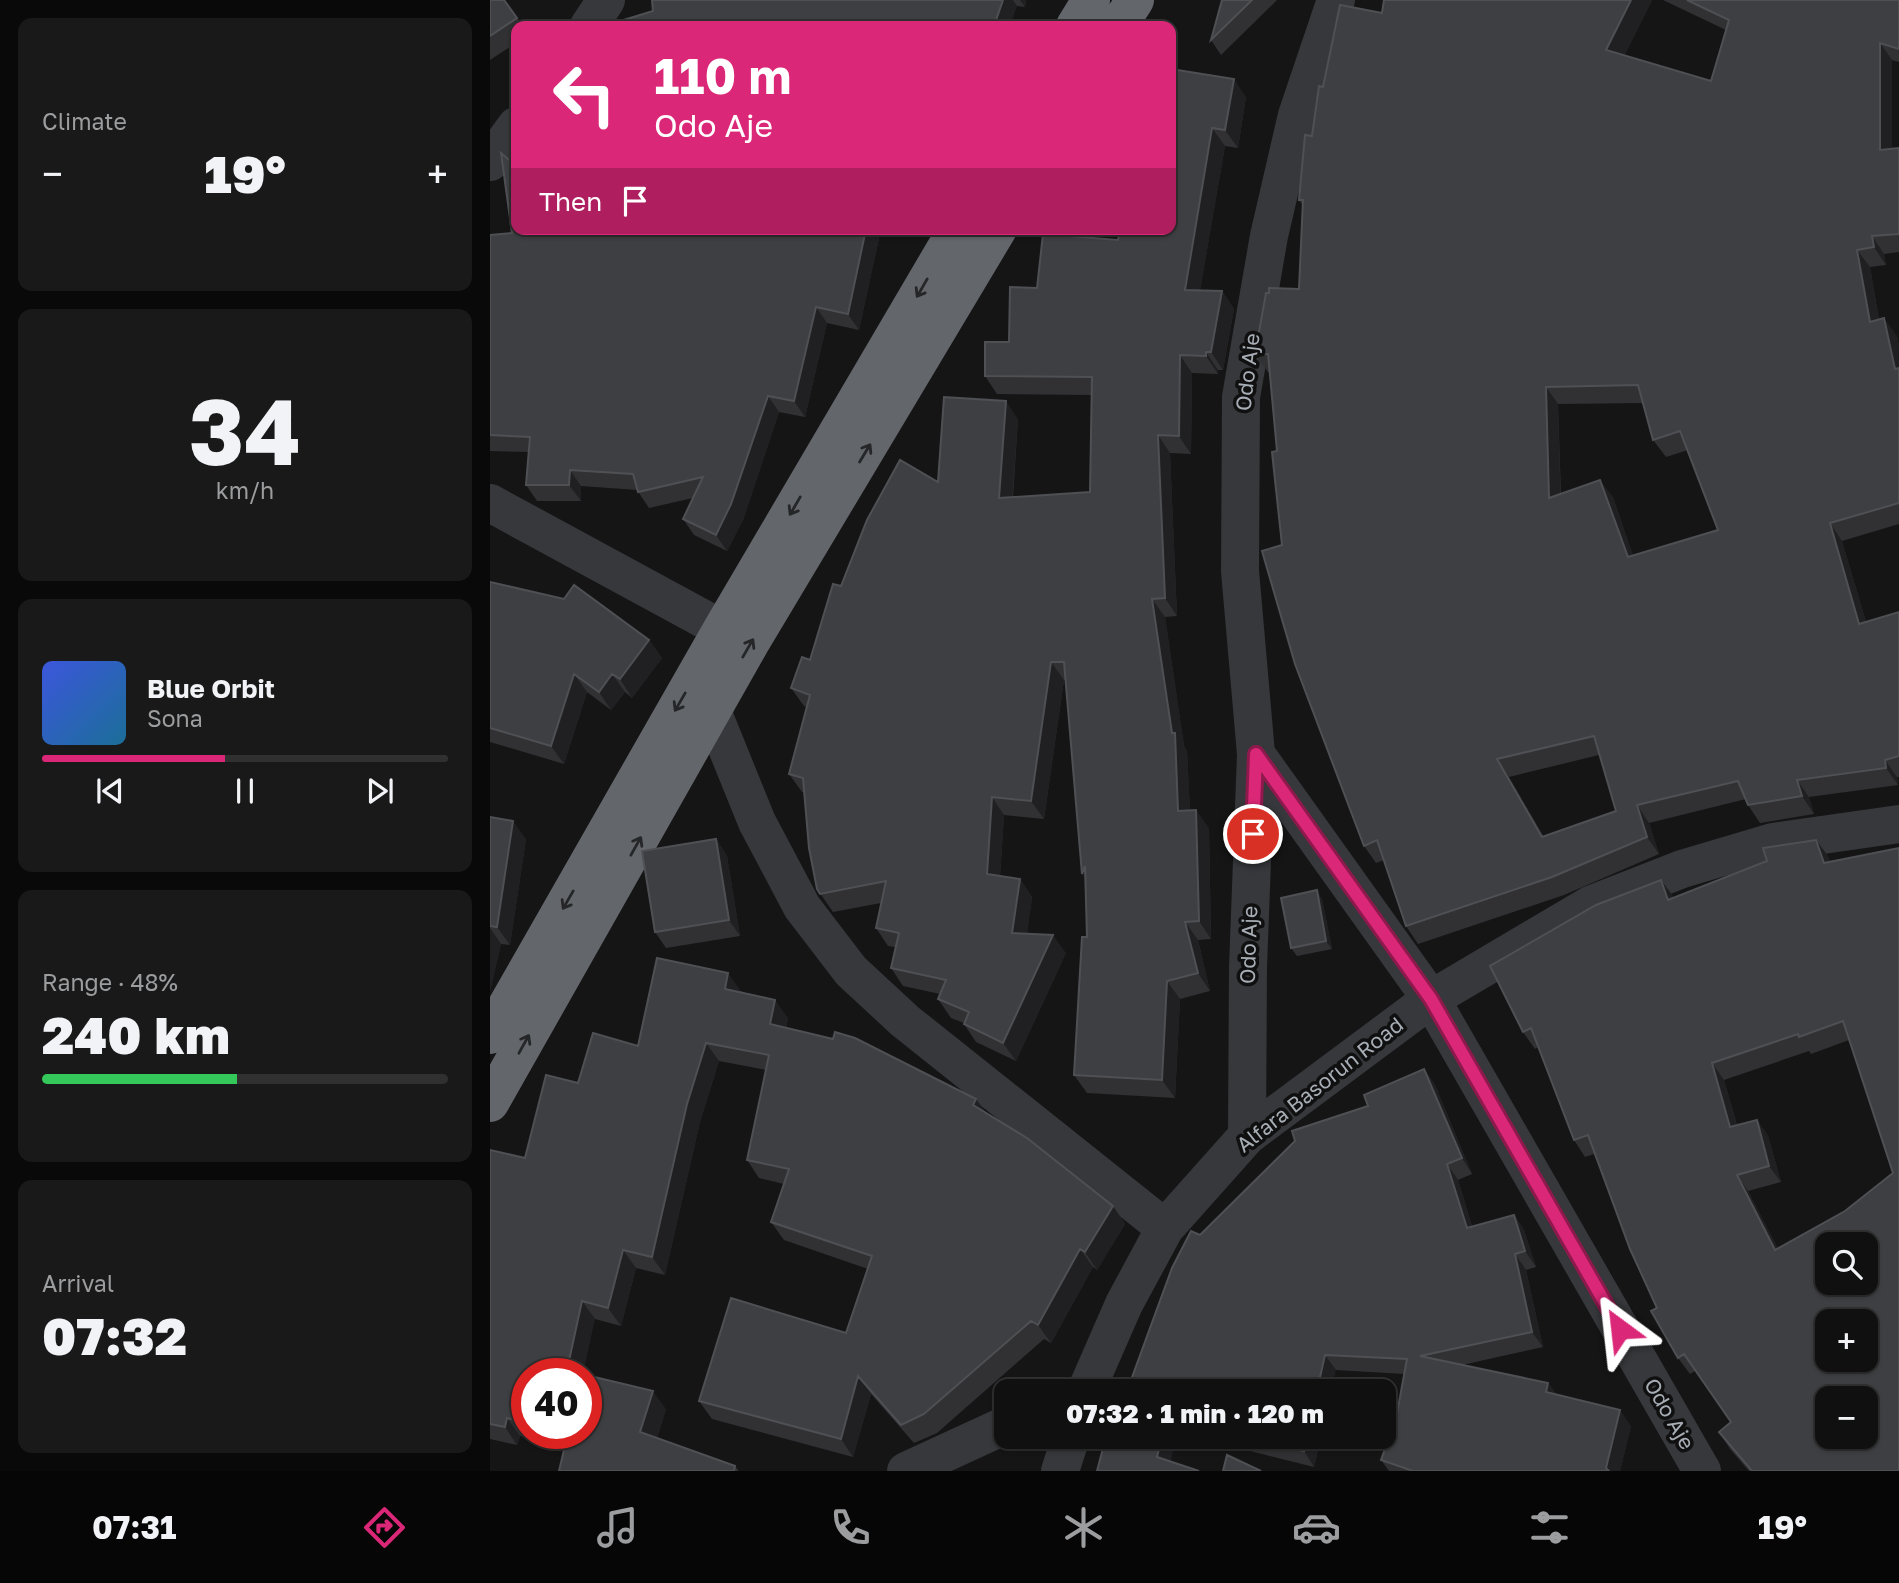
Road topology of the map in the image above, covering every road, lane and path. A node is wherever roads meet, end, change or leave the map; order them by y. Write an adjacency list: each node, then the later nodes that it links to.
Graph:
1 (606, 0): 5 (street)
2 (1091, 0): 6 (highway)
3 (1135, 0): 7 (highway)
4 (1336, 0): 15 (street, Odo Aje)
5 (592, 21)
6 (1078, 21)
7 (1121, 21)
8 (511, 133): 9 (street)
9 (490, 162)
10 (953, 235): 13 (highway, one-way to 13)
11 (994, 235): 14 (highway, one-way to 11)
12 (490, 503): 13 (street)
13 (722, 629): 18 (highway, one-way to 18)
14 (712, 711): 19 (highway, one-way to 14); 21 (street)
15 (1256, 754): 17 (street, Odo Aje); 20 (street, Odo Aje)
16 (1899, 824): 17 (street, Alfara Basorun Road)
17 (1431, 999): 20 (street, Alfara Basorun Road); 27 (street, Odo Aje)
18 (490, 1035)
19 (490, 1103)
20 (1247, 1136): 21 (street, Alfara Basorun Road)
21 (1165, 1228): 22 (street, Alfara Basorun Road)
22 (1088, 1379)
23 (994, 1431): 25 (street)
24 (1067, 1449): 26 (street)
25 (906, 1471)
26 (1060, 1471)
27 (1702, 1471)

